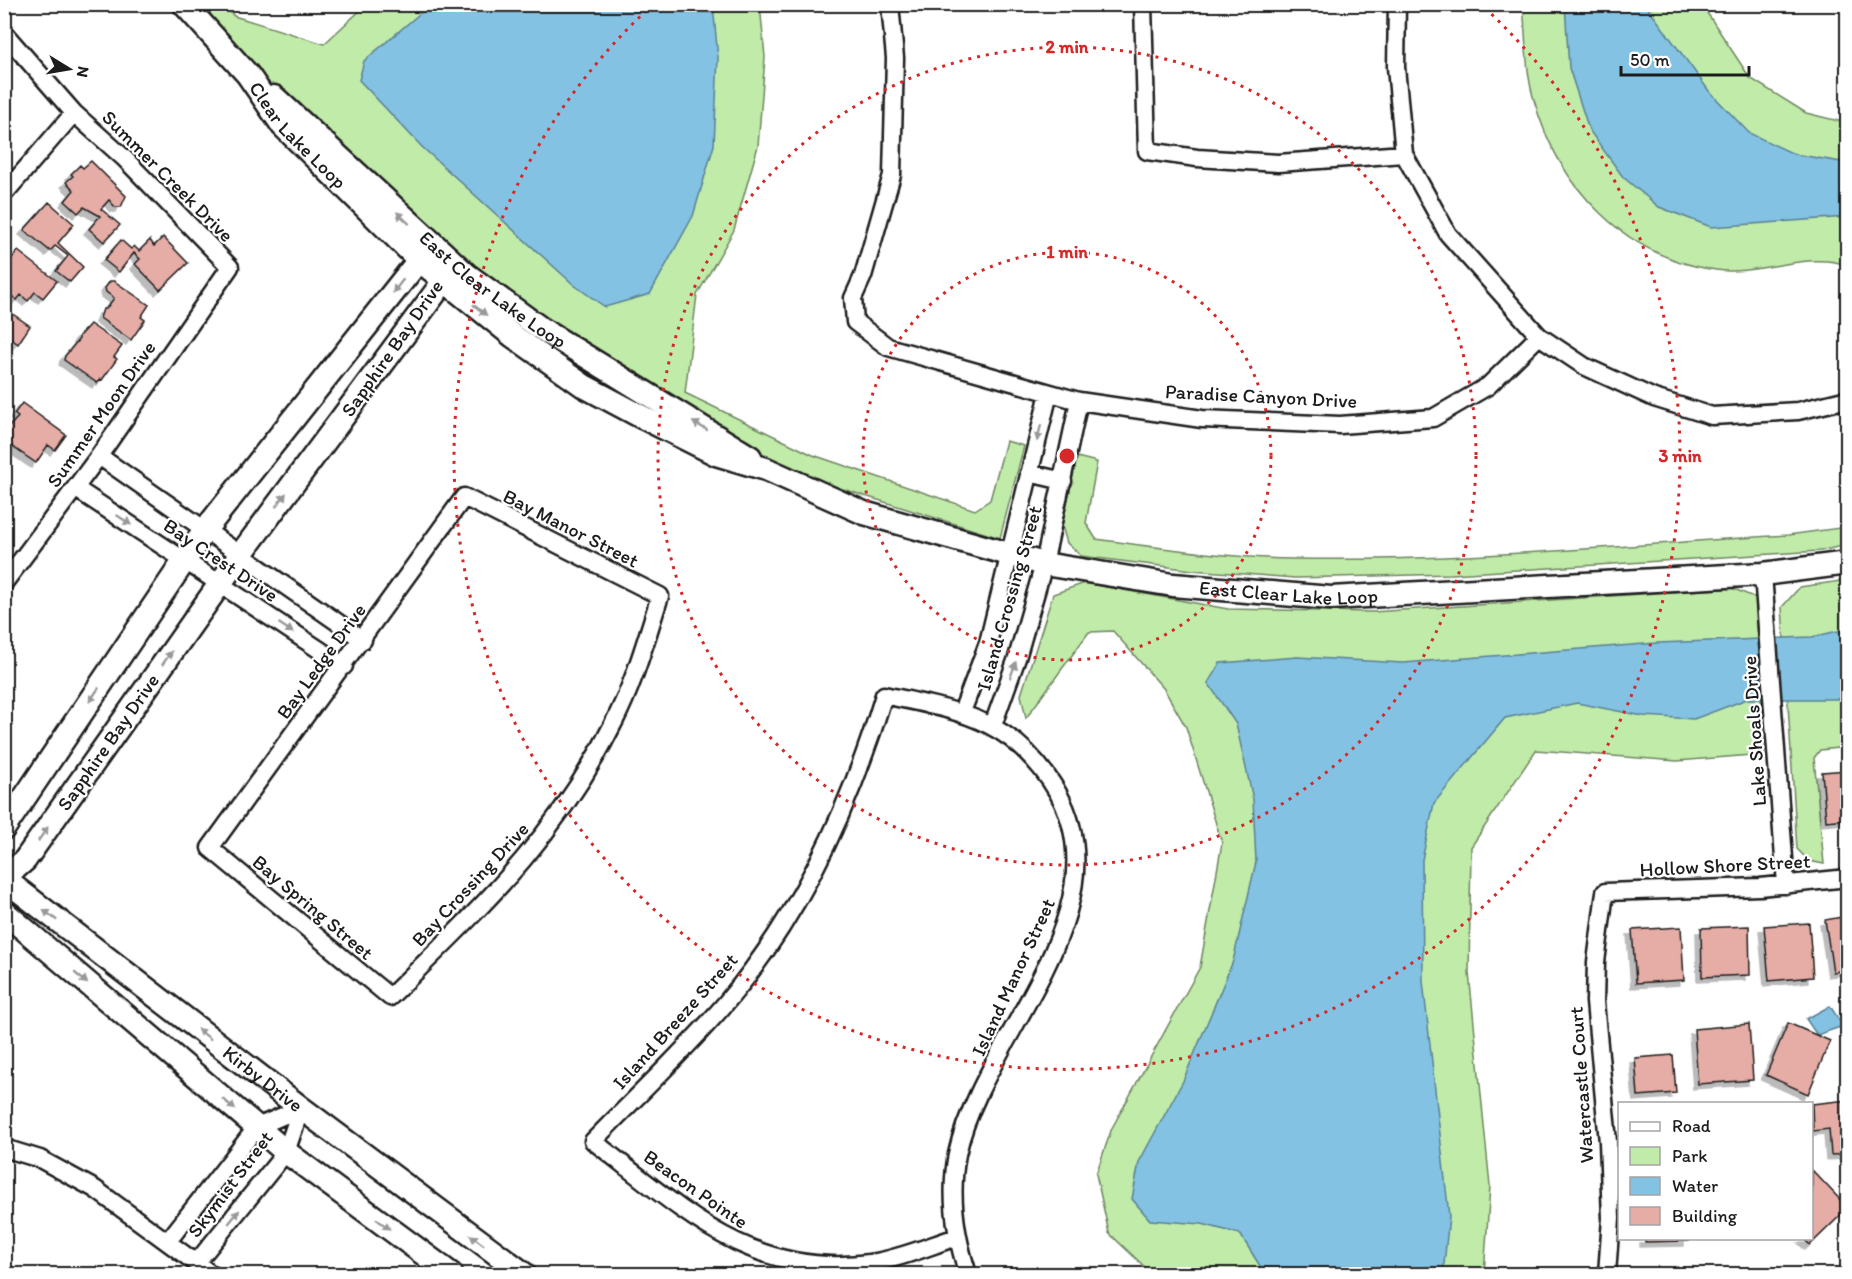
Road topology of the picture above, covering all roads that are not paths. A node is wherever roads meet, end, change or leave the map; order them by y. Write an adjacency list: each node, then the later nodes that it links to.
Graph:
1 (184, 4): 6 (street, Clear Lake Loop)
2 (890, 4): 15 (street, Paradise Canyon Drive)
3 (1143, 4): 8 (street)
4 (1397, 4): 8 (street)
5 (4, 33): 7 (street, Summer Creek Drive)
6 (248, 75): 10 (street, East Clear Lake Loop, one-way to 6); 11 (street, Clear Lake Loop)
7 (74, 113): 9 (street); 12 (street, Summer Creek Drive)
8 (1404, 154): 14 (street)
9 (4, 194)
10 (443, 256): 11 (street, Sapphire Bay Drive); 13 (street, Sapphire Bay Drive); 19 (street, East Clear Lake Loop, one-way to 10)
11 (418, 260): 13 (street, East Clear Lake Loop); 24 (street, Sapphire Bay Drive, one-way to 24)
12 (230, 267): 18 (street, Summer Moon Drive)
13 (444, 281): 19 (street, East Clear Lake Loop, one-way to 19); 25 (street, Sapphire Bay Drive, one-way to 13)
14 (1539, 336): 16 (street); 17 (street, Paradise Canyon Drive)
15 (1049, 393): 17 (street, Paradise Canyon Drive); 20 (street, Island Crossing Street, one-way to 20)
16 (1848, 399)
17 (1080, 401): 21 (street, Island Crossing Street)
18 (99, 456): 22 (street, Summer Moon Drive); 24 (street, Bay Crest Drive)
19 (766, 469): 26 (street, East Clear Lake Loop)
20 (1029, 473): 21 (street); 26 (street, Island Crossing Street)
21 (1062, 481): 30 (street, Island Crossing Street)
22 (75, 488): 28 (street, Bay Crest Drive, one-way to 28); 32 (street, Summer Moon Drive)
23 (464, 497): 34 (street, Bay Manor Street); 35 (street, Bay Ledge Drive)
24 (205, 530): 25 (street, Bay Crest Drive); 28 (street, Sapphire Bay Drive)
25 (241, 554): 33 (street, Sapphire Bay Drive); 35 (street, Bay Crest Drive)
26 (1009, 555): 30 (street, East Clear Lake Loop); 38 (street, Island Crossing Street)
27 (1848, 555): 29 (street, East Clear Lake Loop)
28 (184, 560): 33 (street, Bay Crest Drive); 40 (street, Sapphire Bay Drive, one-way to 40)
29 (1837, 563): 31 (street, East Clear Lake Loop)
30 (1044, 564): 31 (street, East Clear Lake Loop); 39 (street, Island Crossing Street, one-way to 30)
31 (1763, 574): 44 (street, Lake Shoals Drive)
32 (4, 583)
33 (220, 584): 36 (street, Bay Crest Drive, one-way to 36); 43 (street, Sapphire Bay Drive, one-way to 33)
34 (660, 596): 47 (street, Bay Crossing Drive)
35 (363, 639): 36 (street, Bay Ledge Drive)
36 (344, 666): 41 (street, Bay Ledge Drive)
37 (884, 695): 38 (street, Island Manor Street); 50 (street, Island Breeze Street)
38 (962, 712): 39 (street, Island Manor Street)
39 (993, 725): 54 (street, Island Manor Street)
40 (4, 828)
41 (210, 848): 47 (street, Bay Spring Street)
42 (1848, 878): 44 (street, Hollow Shore Street)
43 (4, 879): 48 (street, Kirby Drive, one-way to 43)
44 (1786, 885): 45 (street, Hollow Shore Street)
45 (1605, 892): 51 (street, Watercastle Court)
46 (4, 912): 49 (street, Kirby Drive, one-way to 49)
47 (390, 997)
48 (301, 1108): 49 (street, Skymist Street); 53 (street, Skymist Street); 59 (street, Kirby Drive, one-way to 48)
49 (257, 1128): 53 (street, Kirby Drive); 55 (street, Skymist Street)
50 (593, 1141): 54 (street, Beacon Pointe)
51 (1614, 1142): 61 (street, Watercastle Court)
52 (4, 1148): 55 (street)
53 (286, 1152): 56 (street, Skymist Street, one-way to 53); 58 (street, Kirby Drive, one-way to 58)
54 (957, 1237): 60 (street, Island Manor Street)
55 (168, 1241): 56 (street)
56 (197, 1262): 57 (street)
57 (211, 1275)
58 (451, 1275)
59 (524, 1275)
60 (969, 1275)
61 (1607, 1275)

